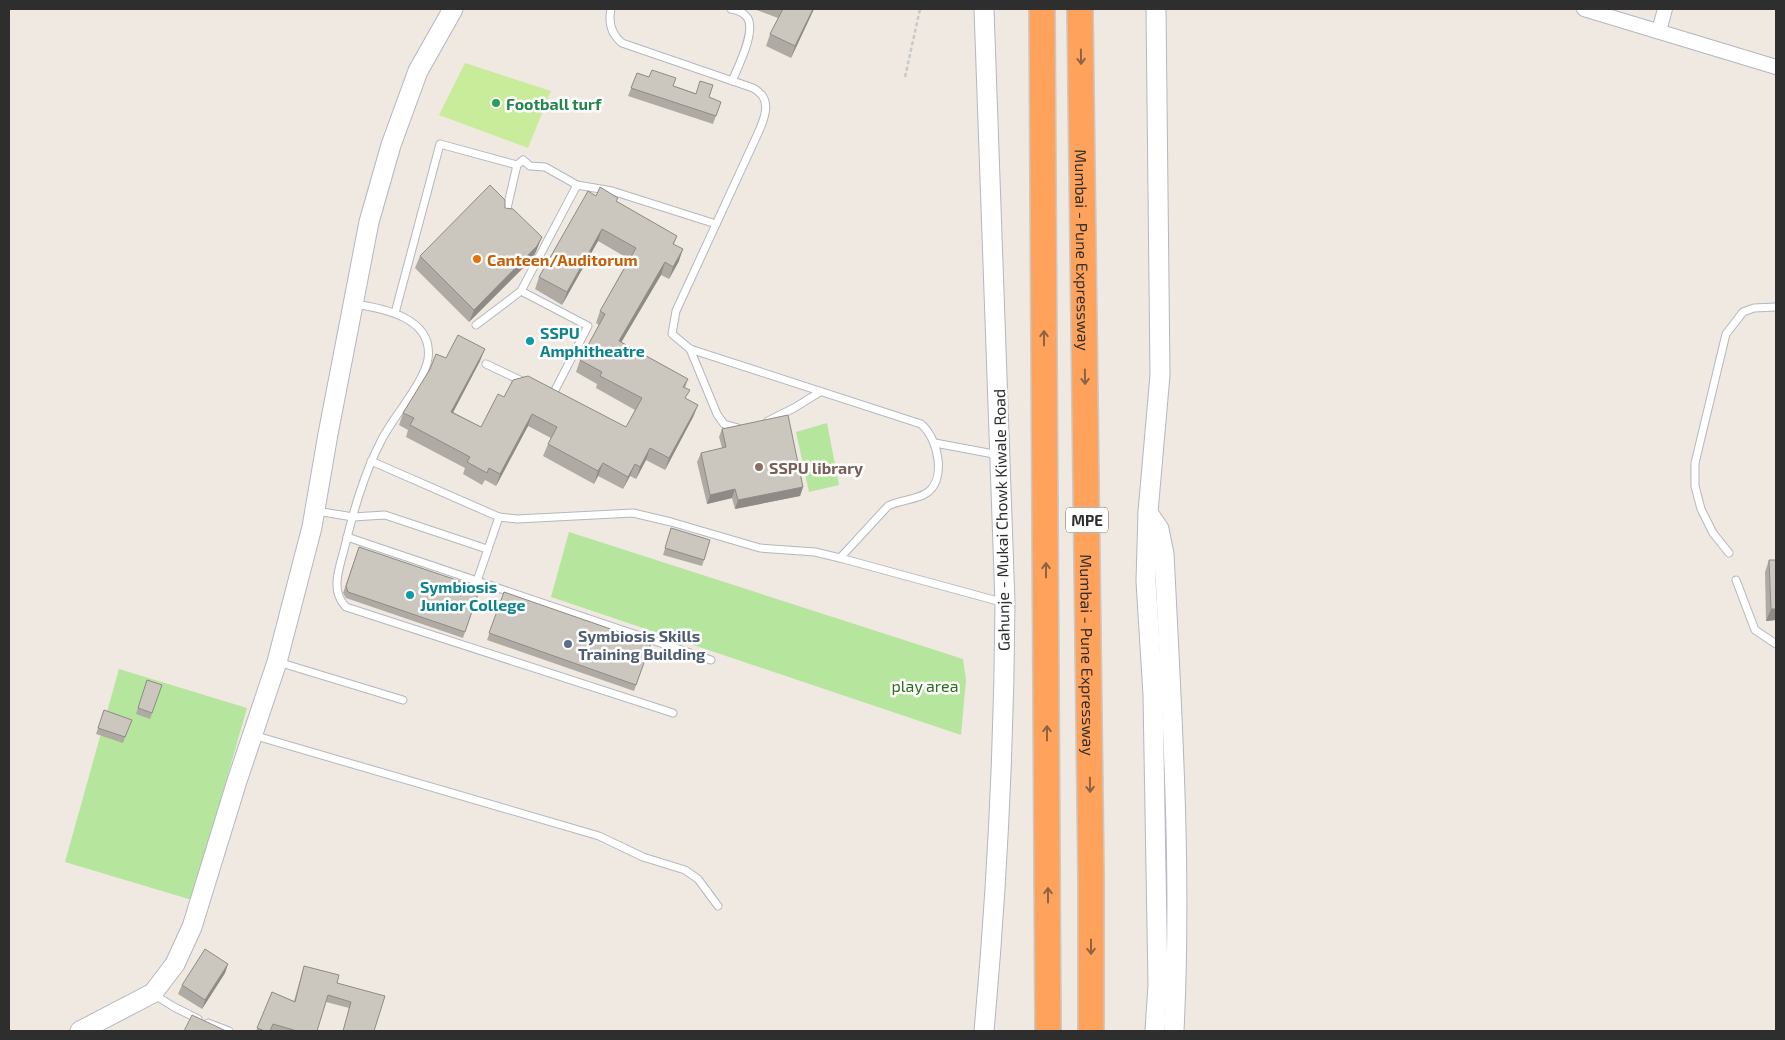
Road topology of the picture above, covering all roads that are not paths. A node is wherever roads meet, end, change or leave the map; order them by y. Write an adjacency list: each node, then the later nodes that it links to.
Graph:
1 (454, 9): 18 (street)
2 (612, 9): 12 (lane)
3 (731, 9): 12 (lane)
4 (984, 9): 30 (street, Gahunje - Mukai Chowk Kiwale Road)
5 (1042, 9): 54 (highway, MPE, one-way to 5)
6 (1080, 9): 55 (highway, Mumbai - Pune Expressway / MPE, one-way to 55)
7 (1156, 9): 33 (street)
8 (1584, 9): 10 (street)
9 (1665, 9): 10 (street)
10 (1659, 32): 11 (street)
11 (1776, 67)
12 (732, 81): 16 (lane)
13 (517, 165): 14 (lane); 15 (lane); 20 (lane)
14 (577, 186): 16 (lane); 17 (lane)
15 (505, 217)
16 (716, 224): 22 (lane)
17 (521, 291): 21 (lane); 25 (lane)
18 (354, 304): 20 (lane); 32 (street)
19 (1776, 307): 38 (lane)
20 (395, 313): 31 (lane)
21 (476, 325)
22 (690, 349): 26 (lane); 28 (lane)
23 (486, 364): 24 (lane)
24 (535, 388)
25 (543, 392)
26 (820, 392): 27 (lane); 29 (lane)
27 (760, 425)
28 (747, 428)
29 (936, 443): 30 (lane); 39 (lane)
30 (1001, 455): 42 (street, Gahunje - Mukai Chowk Kiwale Road)
31 (372, 461): 34 (lane); 35 (lane)
32 (315, 511): 34 (lane); 45 (street)
33 (1148, 512): 56 (street); 57 (street)
34 (353, 517): 36 (lane); 37 (lane)
35 (499, 517): 37 (lane); 39 (lane)
36 (347, 537): 41 (lane); 47 (lane)
37 (488, 550): 41 (lane)
38 (1729, 553)
39 (840, 558): 42 (lane)
40 (1736, 580): 43 (lane)
41 (477, 581): 44 (lane)
42 (1005, 603): 53 (street, Gahunje - Mukai Chowk Kiwale Road)
43 (1776, 644)
44 (712, 660)
45 (277, 662): 46 (lane); 48 (street)
46 (403, 700)
47 (672, 713)
48 (252, 735): 49 (lane); 50 (street)
49 (718, 906)
50 (153, 993): 51 (street); 52 (lane)
51 (80, 1031)
52 (228, 1031)
53 (984, 1031)
54 (1048, 1031)
55 (1091, 1031)
56 (1155, 1031)
57 (1174, 1031)

